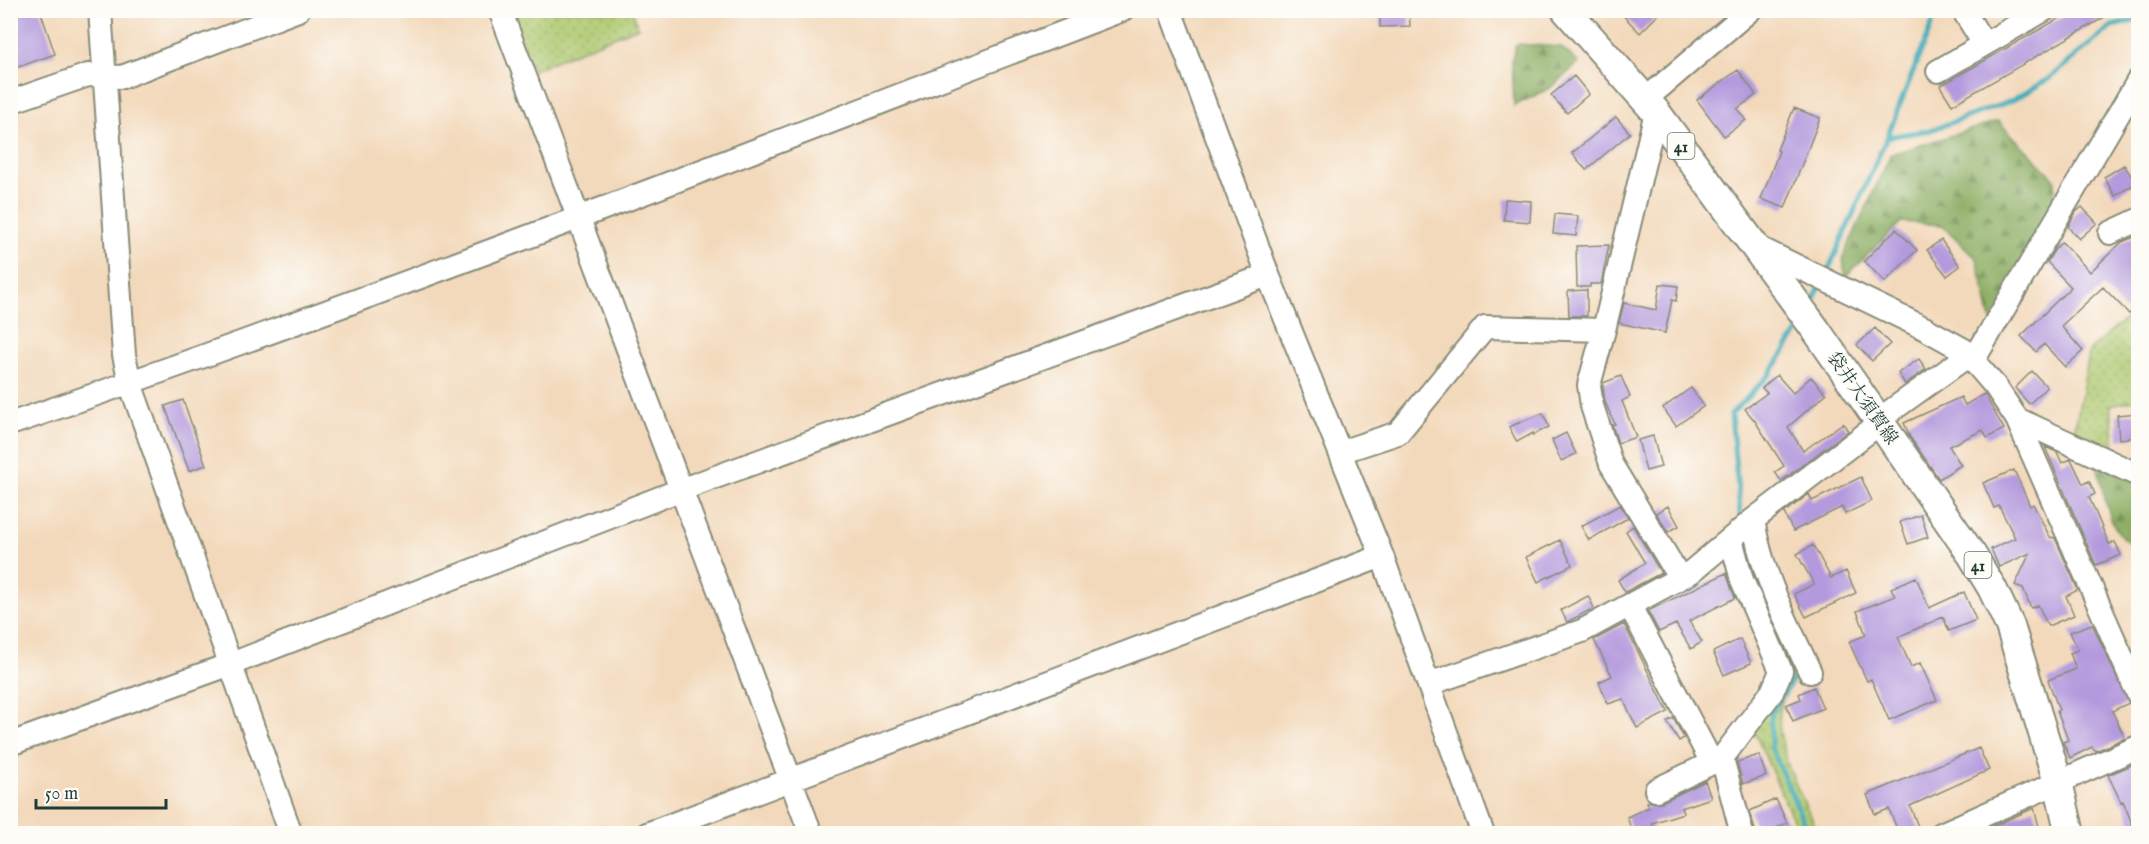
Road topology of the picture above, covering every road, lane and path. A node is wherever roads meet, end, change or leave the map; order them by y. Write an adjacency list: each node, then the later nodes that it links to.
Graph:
1 (100, 10): 12 (street)
2 (298, 10): 12 (street)
3 (500, 10): 16 (street)
4 (1122, 10): 16 (street)
5 (1170, 10): 20 (street)
6 (1566, 10): 15 (main road, 袋井大須賀線 / 41)
7 (1750, 10): 15 (street)
8 (1963, 10): 10 (street)
9 (2044, 10): 10 (street)
10 (1984, 44): 11 (street)
11 (1938, 71)
12 (113, 76): 14 (street); 23 (street)
13 (2139, 81): 22 (street)
14 (10, 102)
15 (1651, 105): 19 (main road, 袋井大須賀線 / 41); 21 (street)
16 (577, 218): 23 (street); 29 (street)
17 (2139, 220): 18 (street)
18 (2110, 233)
19 (1755, 246): 22 (street); 25 (main road, 袋井大須賀線 / 41)
20 (1268, 274): 27 (street); 29 (street)
21 (1604, 330): 27 (street); 33 (street)
22 (1971, 358): 24 (street); 25 (street)
23 (138, 381): 26 (street); 35 (street)
24 (2017, 419): 28 (street); 38 (street)
25 (1879, 422): 30 (street); 43 (main road, 袋井大須賀線 / 41)
26 (10, 424)
27 (1340, 452): 32 (street)
28 (2139, 475)
29 (680, 490): 35 (street); 42 (street)
30 (1753, 520): 31 (street); 36 (street)
31 (1731, 539): 33 (street); 41 (street)
32 (1382, 556): 37 (street); 42 (street)
33 (1680, 578): 34 (street)
34 (1630, 606): 37 (street); 41 (street)
35 (231, 664): 39 (street); 46 (street)
36 (1810, 672)
37 (1429, 684): 45 (street)
38 (2139, 694)
39 (10, 744)
40 (2139, 747): 43 (street)
41 (1717, 760): 44 (street); 49 (street)
42 (789, 778): 47 (street); 48 (street)
43 (2058, 782): 50 (street); 51 (main road, 袋井大須賀線 / 41)
44 (1656, 790)
45 (1478, 832)
46 (291, 834)
47 (647, 834)
48 (811, 834)
49 (1742, 834)
50 (1941, 834)
51 (2070, 834)

